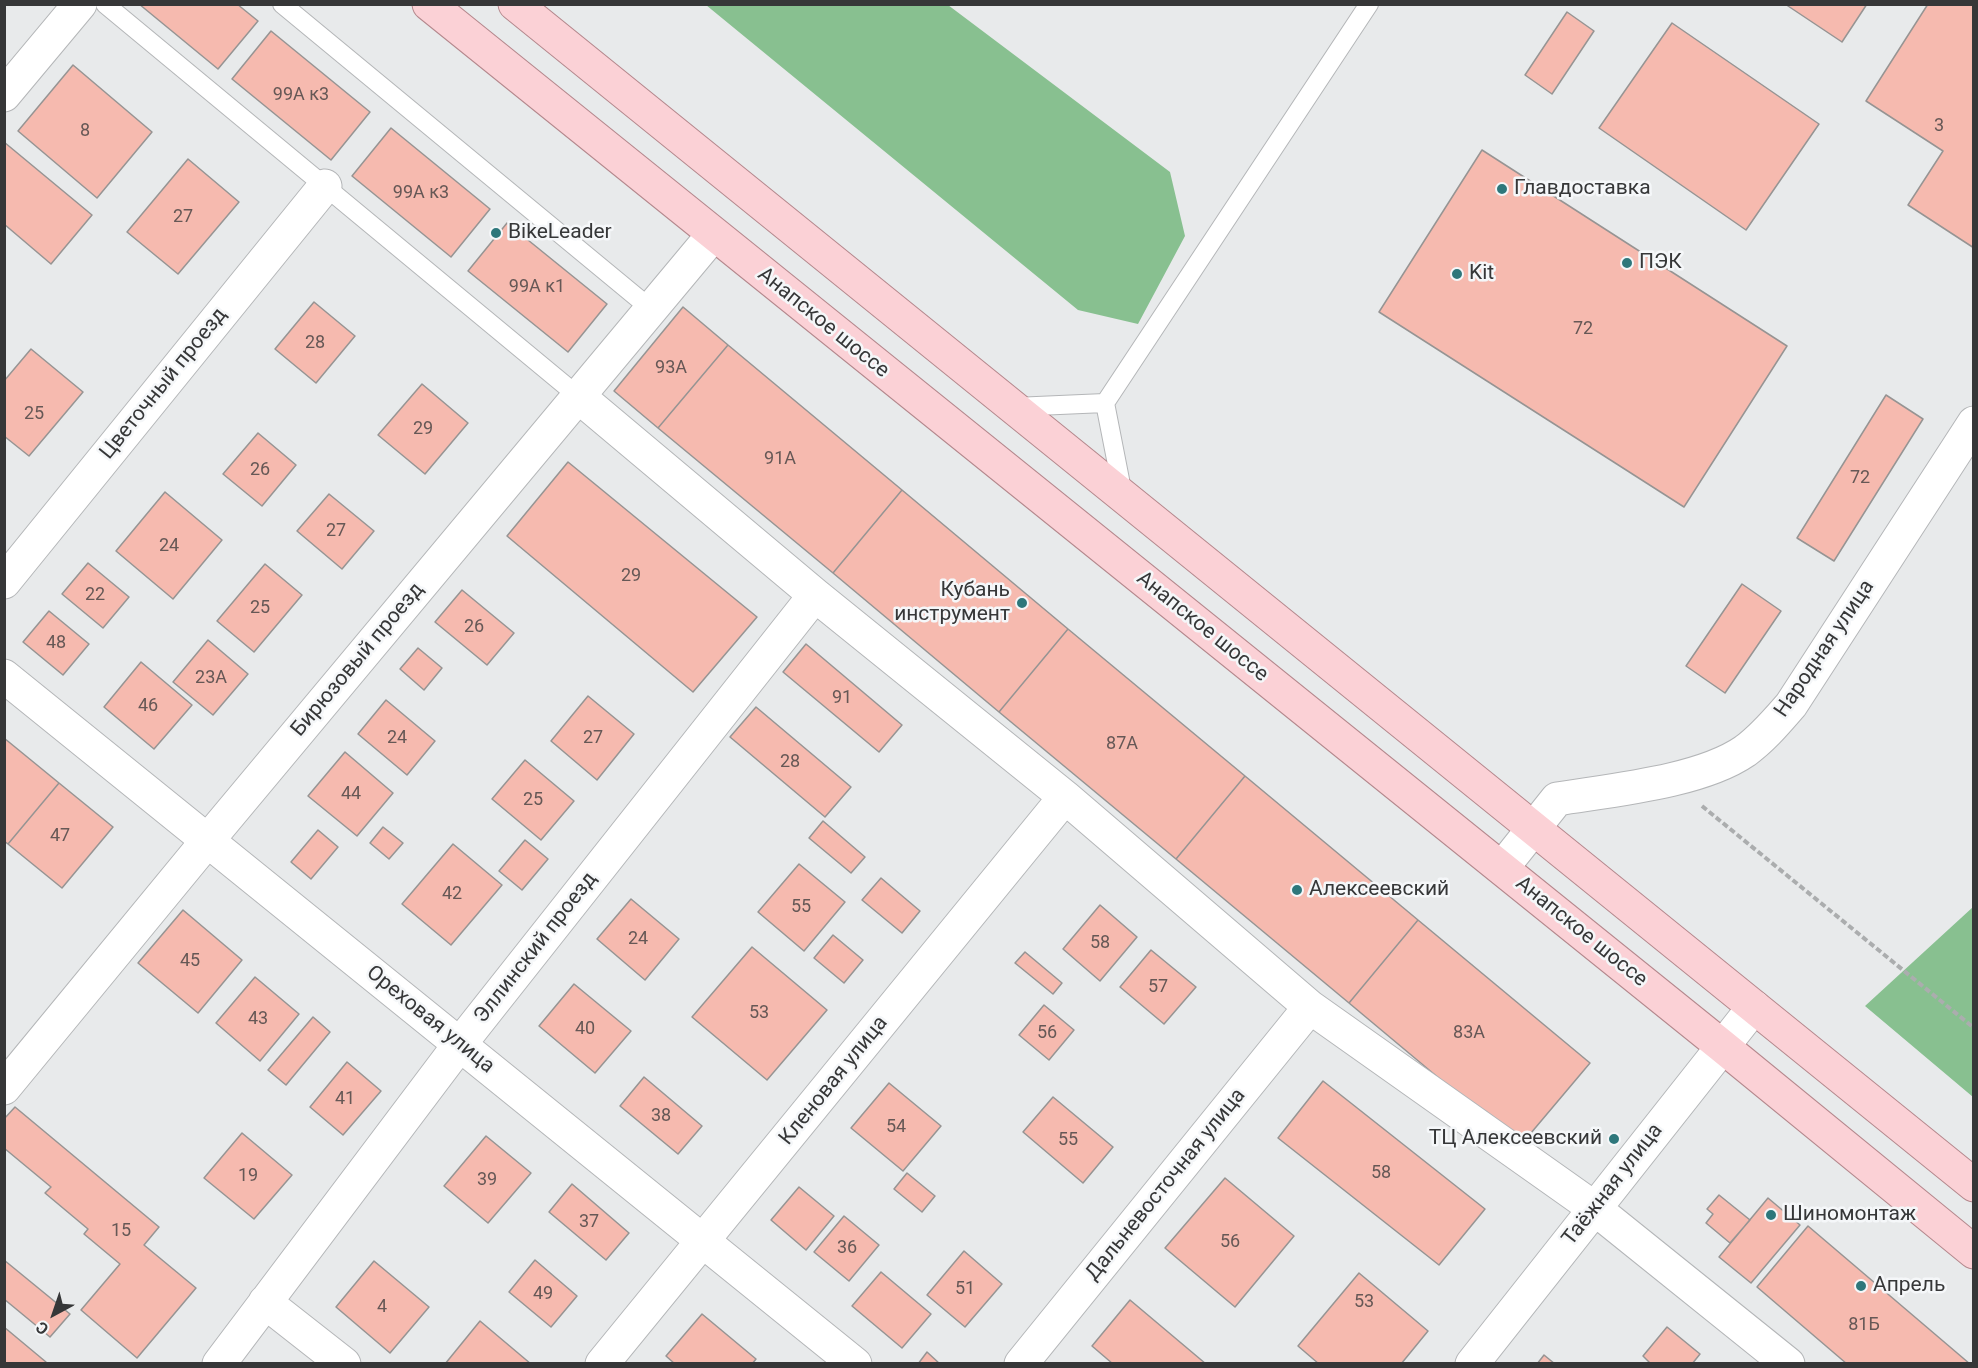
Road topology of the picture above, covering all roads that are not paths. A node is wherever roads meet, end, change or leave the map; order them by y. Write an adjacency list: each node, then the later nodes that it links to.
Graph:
1 (81, 4): 7 (street)
2 (105, 4): 8 (lane)
3 (282, 4): 10 (lane)
4 (429, 4): 9 (main road, Анапское шоссе)
5 (514, 4): 13 (main road)
6 (1369, 4): 12 (lane)
7 (4, 95)
8 (325, 186): 11 (lane); 16 (street, Цветочный проезд)
9 (713, 235): 10 (street, Бирюзовый проезд); 22 (main road, Анапское шоссе)
10 (651, 309): 11 (street, Бирюзовый проезд)
11 (578, 396): 17 (street); 21 (street, Бирюзовый проезд)
12 (1105, 403): 13 (lane); 15 (lane)
13 (1011, 407): 15 (main road)
14 (1974, 423): 20 (street, Народная улица)
15 (1124, 498): 20 (main road)
16 (4, 582)
17 (815, 595): 19 (street); 25 (street, Эллинский проезд)
18 (4, 676): 21 (street, Ореховая улица)
19 (1065, 797): 23 (street); 30 (street, Кленовая улица)
20 (1533, 827): 22 (street, Народная улица); 24 (main road)
21 (208, 840): 25 (street, Ореховая улица); 27 (street, Бирюзовый проезд)
22 (1502, 868): 26 (main road, Анапское шоссе)
23 (1310, 1006): 29 (street); 37 (street, Дальневосточная улица)
24 (1754, 1007): 26 (street, Таёжная улица); 28 (main road)
25 (460, 1044): 30 (street, Ореховая улица); 32 (street, Эллинский проезд)
26 (1722, 1046): 29 (street, Таёжная улица); 31 (main road, Анапское шоссе)
27 (4, 1088)
28 (1974, 1185)
29 (1594, 1208): 38 (street, Таёжная улица); 39 (street)
30 (703, 1241): 35 (street, Кленовая улица); 36 (street, Ореховая улица)
31 (1974, 1252)
32 (265, 1302): 33 (street, Эллинский проезд); 34 (street)
33 (219, 1364)
34 (344, 1364)
35 (602, 1364)
36 (855, 1364)
37 (1021, 1364)
38 (1472, 1364)
39 (1788, 1364)

